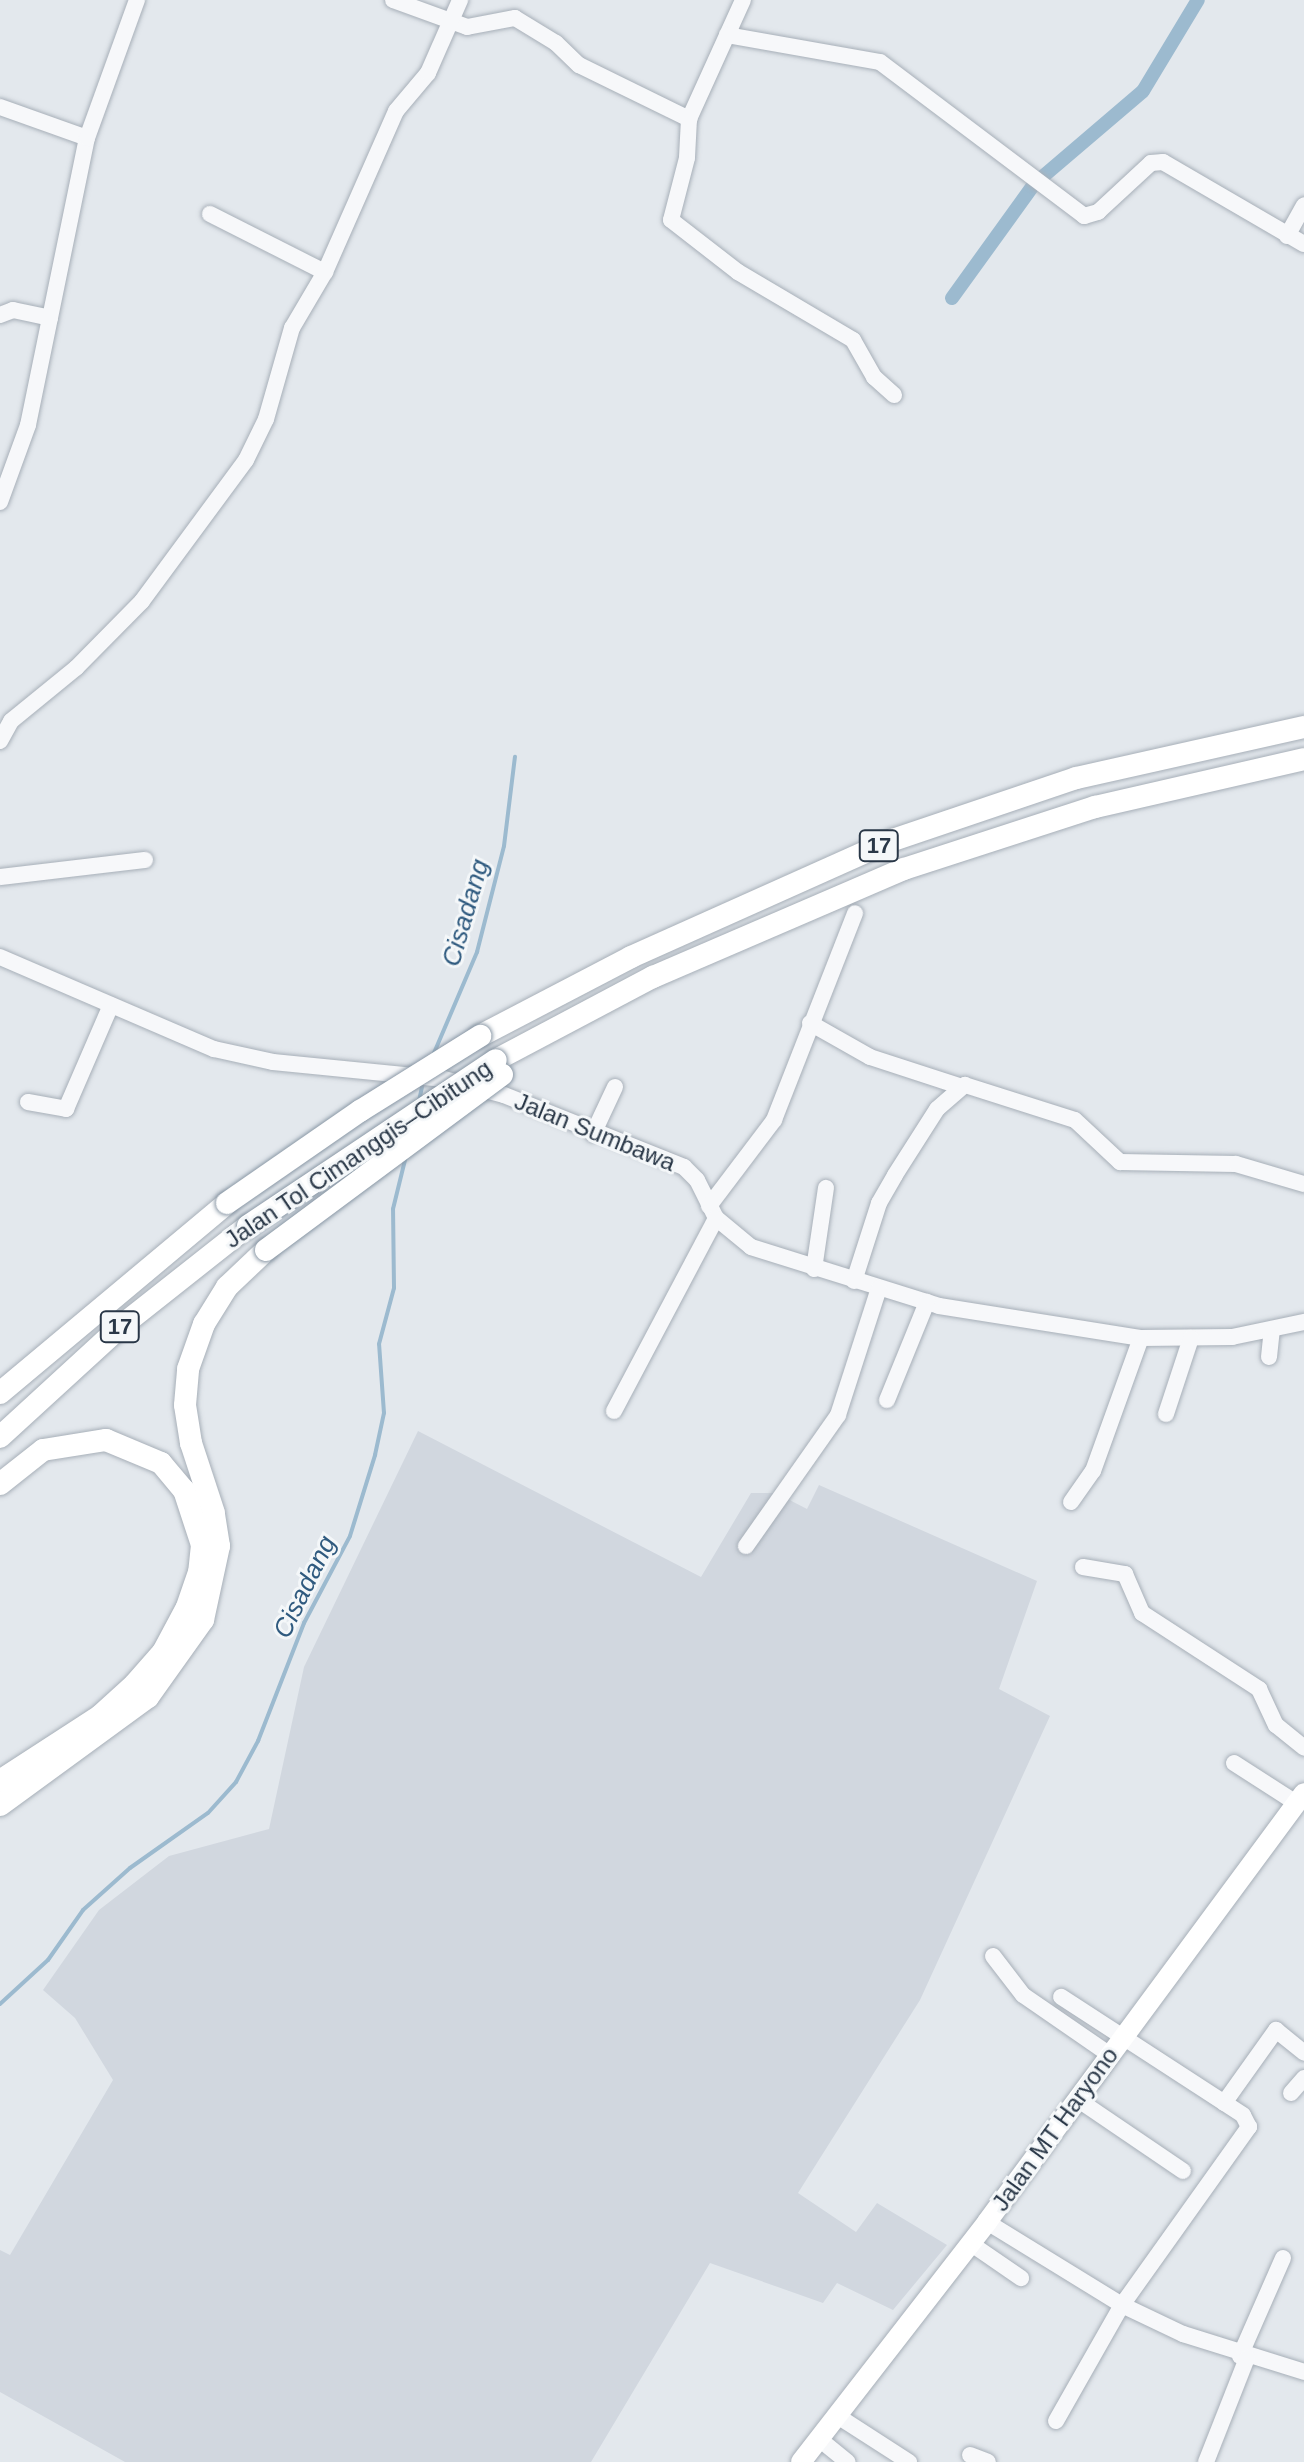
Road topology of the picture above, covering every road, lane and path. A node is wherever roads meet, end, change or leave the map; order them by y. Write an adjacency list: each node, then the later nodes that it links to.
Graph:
1 (137, 0): 9 (street)
2 (393, 0): 5 (street)
3 (460, 0): 5 (street)
4 (743, 0): 6 (street)
5 (449, 24): 8 (street); 14 (street)
6 (727, 35): 8 (street); 12 (street)
7 (0, 107): 9 (street)
8 (689, 119): 17 (street)
9 (87, 138): 16 (street)
10 (1304, 205): 12 (street)
11 (210, 214): 14 (street)
12 (1287, 236): 13 (street)
13 (1304, 244)
14 (325, 272): 19 (street)
15 (0, 315): 16 (street)
16 (50, 318): 18 (street)
17 (894, 395)
18 (0, 502)
19 (5, 718): 21 (street)
20 (1304, 727): 46 (highway, Jalan Tol Cimanggis–Cibitung / 17, bridge)
21 (0, 741)
22 (1304, 759): 29 (highway, Jalan Tol Cimanggis–Cibitung / 17)
23 (145, 860): 24 (street)
24 (0, 877)
25 (855, 913): 28 (street)
26 (0, 957): 27 (street, Jalan Sumbawa)
27 (111, 1005): 32 (street); 33 (street, Jalan Sumbawa)
28 (810, 1023): 30 (street); 36 (street)
29 (499, 1068): 50 (highway, Jalan Tol Cimanggis–Cibitung / 17, bridge); 59 (highway, bridge)
30 (959, 1086): 34 (street); 38 (street)
31 (615, 1087): 33 (street)
32 (28, 1102)
33 (593, 1134): 36 (street, Jalan Sumbawa)
34 (1304, 1184)
35 (826, 1188): 37 (street)
36 (713, 1212): 37 (street, Jalan Sumbawa); 48 (street)
37 (814, 1269): 38 (street, Jalan Sumbawa)
38 (854, 1281): 39 (street, Jalan Sumbawa)
39 (879, 1288): 40 (street, Jalan Sumbawa); 53 (street)
40 (927, 1302): 43 (street, Jalan Sumbawa); 47 (street)
41 (1304, 1322): 42 (street, Jalan Sumbawa)
42 (1272, 1330): 44 (street, Jalan Sumbawa); 45 (street)
43 (1141, 1338): 44 (street, Jalan Sumbawa); 52 (street)
44 (1191, 1338): 49 (street)
45 (1269, 1357)
46 (0, 1393)
47 (887, 1400)
48 (614, 1411)
49 (1166, 1414)
50 (0, 1437)
51 (0, 1484): 57 (highway)
52 (1071, 1502)
53 (746, 1546)
54 (1083, 1567): 55 (street)
55 (1304, 1748)
56 (1234, 1763): 58 (street)
57 (0, 1781)
58 (1301, 1797): 62 (main road, Jalan MT Haryono)
59 (0, 1805)
60 (993, 1956): 64 (street)
61 (1061, 1997): 62 (street)
62 (1121, 2037): 64 (main road, Jalan MT Haryono); 68 (street)
63 (1304, 2053): 68 (street)
64 (1110, 2055): 67 (main road, Jalan MT Haryono)
65 (1304, 2078): 66 (street)
66 (1291, 2093)
67 (1077, 2099): 69 (street); 70 (main road, Jalan MT Haryono)
68 (1224, 2103): 74 (street)
69 (1183, 2171)
70 (987, 2222): 71 (main road, Jalan MT Haryono); 74 (street)
71 (970, 2243): 73 (street); 77 (main road, Jalan MT Haryono)
72 (1283, 2258): 75 (street)
73 (1021, 2278)
74 (1122, 2305): 75 (street); 78 (street)
75 (1243, 2357): 76 (street); 85 (street)
76 (1304, 2372)
77 (836, 2415): 79 (main road, Jalan MT Haryono); 83 (street)
78 (1056, 2421)
79 (818, 2438): 81 (main road, Jalan MT Haryono); 82 (street)
80 (970, 2455): 84 (street)
81 (801, 2462)
82 (848, 2462)
83 (909, 2462)
84 (988, 2462)
85 (1206, 2462)

